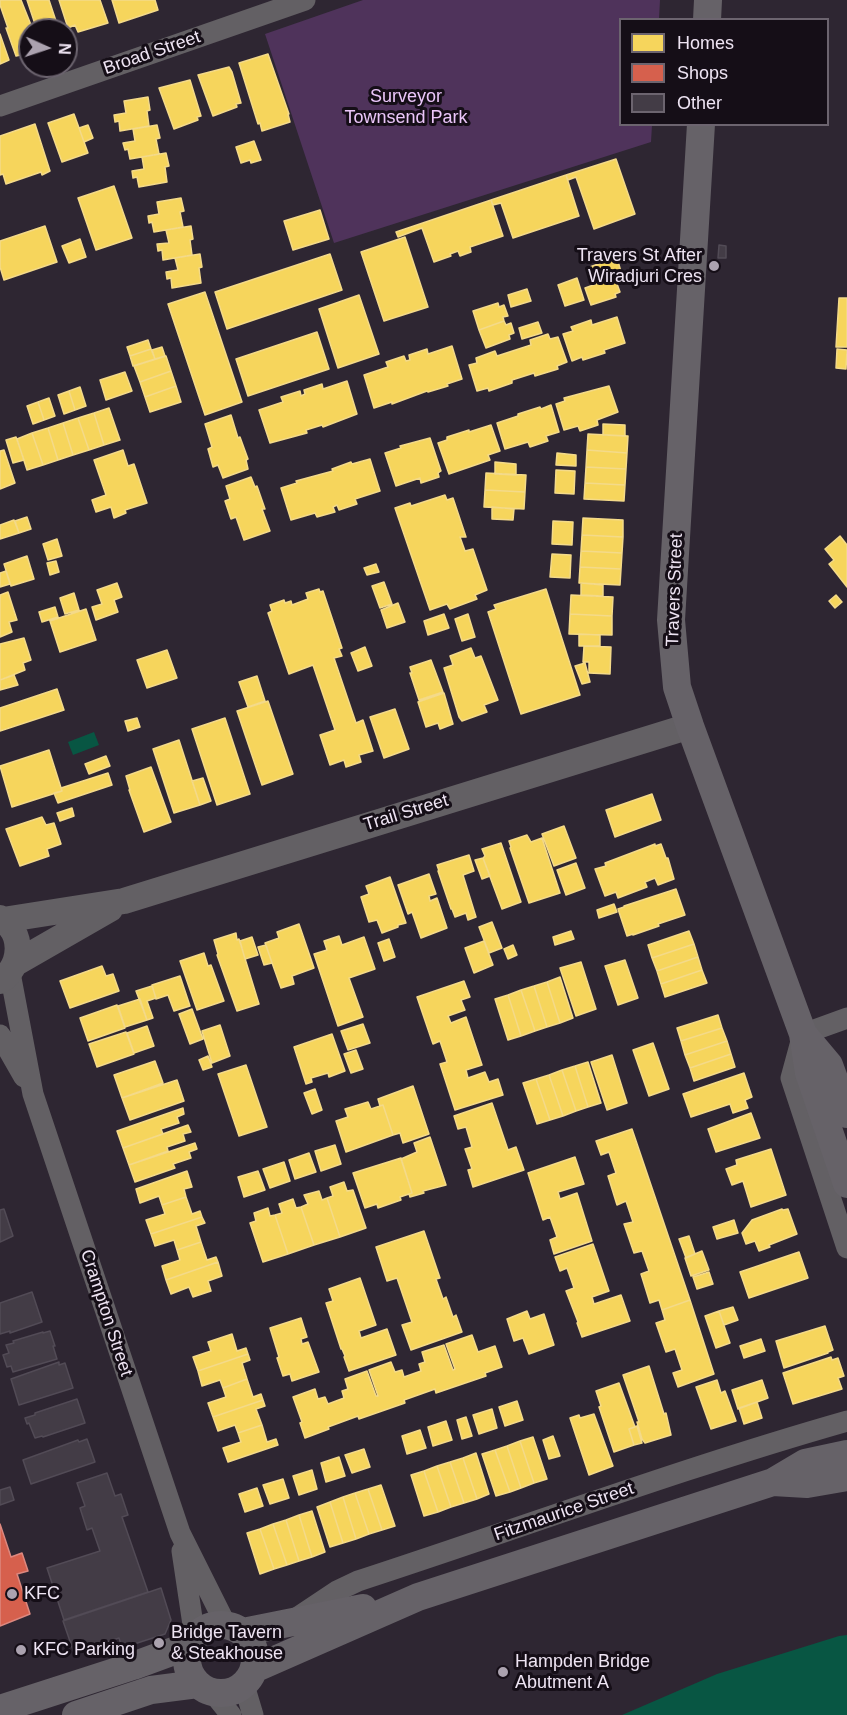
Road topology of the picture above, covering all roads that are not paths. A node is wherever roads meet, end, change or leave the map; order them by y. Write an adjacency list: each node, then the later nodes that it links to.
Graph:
1 (305, 0): 4 (street, Broad Street)
2 (708, 0): 3 (main road)
3 (707, 18)
4 (0, 105)
5 (700, 126): 6 (main road, Travers Street)
6 (690, 726): 7 (street, Trail Street); 11 (main road, Travers Street)
7 (124, 901): 8 (street, Trail Street); 9 (street, Trail Street)
8 (2, 919): 9 (street)
9 (9, 972): 13 (street, Crampton Street)
10 (847, 1018): 11 (street)
11 (803, 1034): 14 (main road, Travers Street); 15 (main road, Travers Street); 16 (street)
12 (0, 1035): 13 (street, Crampton Street)
13 (33, 1094): 23 (street, Crampton Street)
14 (847, 1114)
15 (847, 1185)
16 (847, 1248)
17 (847, 1421): 25 (street, Fitzmaurice Street)
18 (847, 1454): 20 (main road, Fitzmaurice Street)
19 (847, 1477): 21 (main road, Fitzmaurice Street)
20 (774, 1482): 21 (main road, Fitzmaurice Street); 24 (main road, Fitzmaurice Street)
21 (807, 1484): 22 (main road)
22 (847, 1490)
23 (180, 1533): 26 (street, Crampton Street); 27 (street, Crampton Street)
24 (418, 1597): 25 (main road, Fitzmaurice Street); 28 (main road, Fitzmaurice Street)
25 (290, 1623): 26 (main road, Fitzmaurice Street)
26 (234, 1629): 27 (main road); 28 (main road)
27 (193, 1642): 29 (main road); 30 (main road)
28 (249, 1677): 29 (main road); 32 (street)
29 (214, 1698): 31 (main road)
30 (0, 1709)
31 (76, 1715)
32 (253, 1715)

